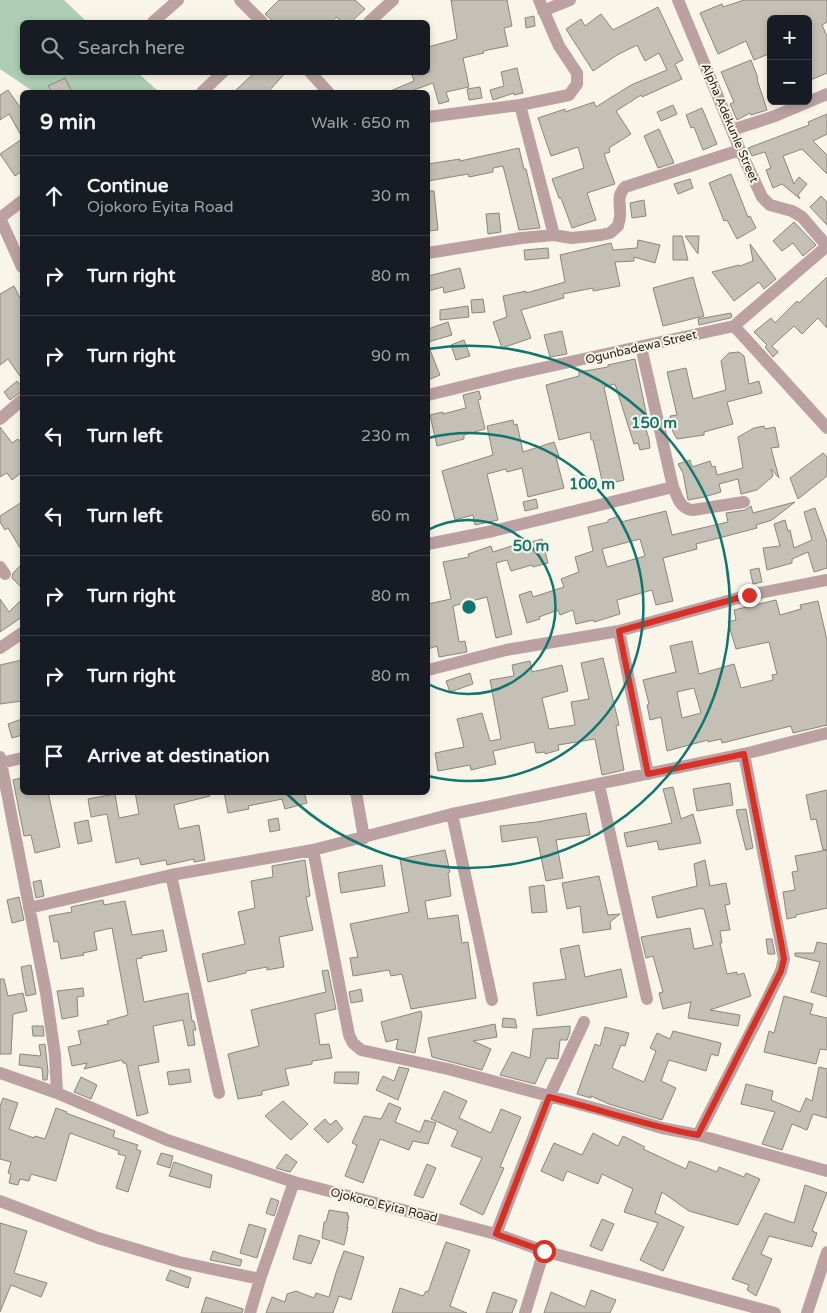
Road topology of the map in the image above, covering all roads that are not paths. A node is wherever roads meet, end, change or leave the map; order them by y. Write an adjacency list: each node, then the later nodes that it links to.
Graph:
1 (178, 0): 7 (street)
2 (240, 0): 8 (street)
3 (393, 0): 9 (street)
4 (570, 0): 6 (street)
5 (678, 0): 17 (street, Alpha Adekunle Street)
6 (541, 6): 15 (street)
7 (155, 20)
8 (260, 20)
9 (371, 20)
10 (220, 75): 12 (street)
11 (314, 75): 13 (street)
12 (204, 90)
13 (326, 90)
14 (827, 94): 17 (street)
15 (520, 105): 16 (street); 20 (street)
16 (430, 117)
17 (732, 130): 18 (street, Alpha Adekunle Street)
18 (740, 150): 20 (street); 21 (street, Alpha Adekunle Street)
19 (20, 202): 23 (street)
20 (554, 235): 22 (street)
21 (827, 246): 24 (street, Ogunbadewa Street)
22 (430, 253)
23 (20, 263)
24 (734, 326): 25 (street, Ogunbadewa Street); 29 (street)
25 (641, 347): 26 (street, Ogunbadewa Street); 30 (street)
26 (430, 395)
27 (20, 402): 28 (street)
28 (0, 419)
29 (827, 428)
30 (673, 487): 31 (street); 32 (street)
31 (744, 502)
32 (430, 544)
33 (827, 580): 34 (street)
34 (619, 631): 37 (street); 42 (street)
35 (20, 634): 36 (street)
36 (0, 648)
37 (430, 669)
38 (827, 733): 39 (street)
39 (744, 754): 42 (street); 57 (street)
40 (20, 758): 41 (street)
41 (1, 760): 49 (street)
42 (648, 774): 43 (street)
43 (599, 784): 45 (street); 50 (street)
44 (357, 795): 46 (street)
45 (452, 814): 46 (street); 51 (street)
46 (364, 838): 47 (street)
47 (313, 850): 48 (street); 56 (street)
48 (172, 875): 49 (street); 55 (street)
49 (29, 908): 54 (street)
50 (647, 999)
51 (492, 1000)
52 (584, 1022): 56 (street)
53 (0, 1073): 54 (street, Ojokoro Eyita Road)
54 (57, 1093): 59 (street, Ojokoro Eyita Road)
55 (219, 1093)
56 (549, 1097): 57 (street); 61 (street)
57 (698, 1135): 58 (street)
58 (827, 1171)
59 (294, 1182): 61 (street, Ojokoro Eyita Road); 64 (street)
60 (0, 1201): 64 (street)
61 (496, 1234): 62 (street, Ojokoro Eyita Road)
62 (544, 1251): 66 (street); 67 (street, Ojokoro Eyita Road)
63 (827, 1252): 68 (street)
64 (260, 1279): 65 (street)
65 (250, 1313)
66 (525, 1313)
67 (775, 1313)
68 (807, 1313)

